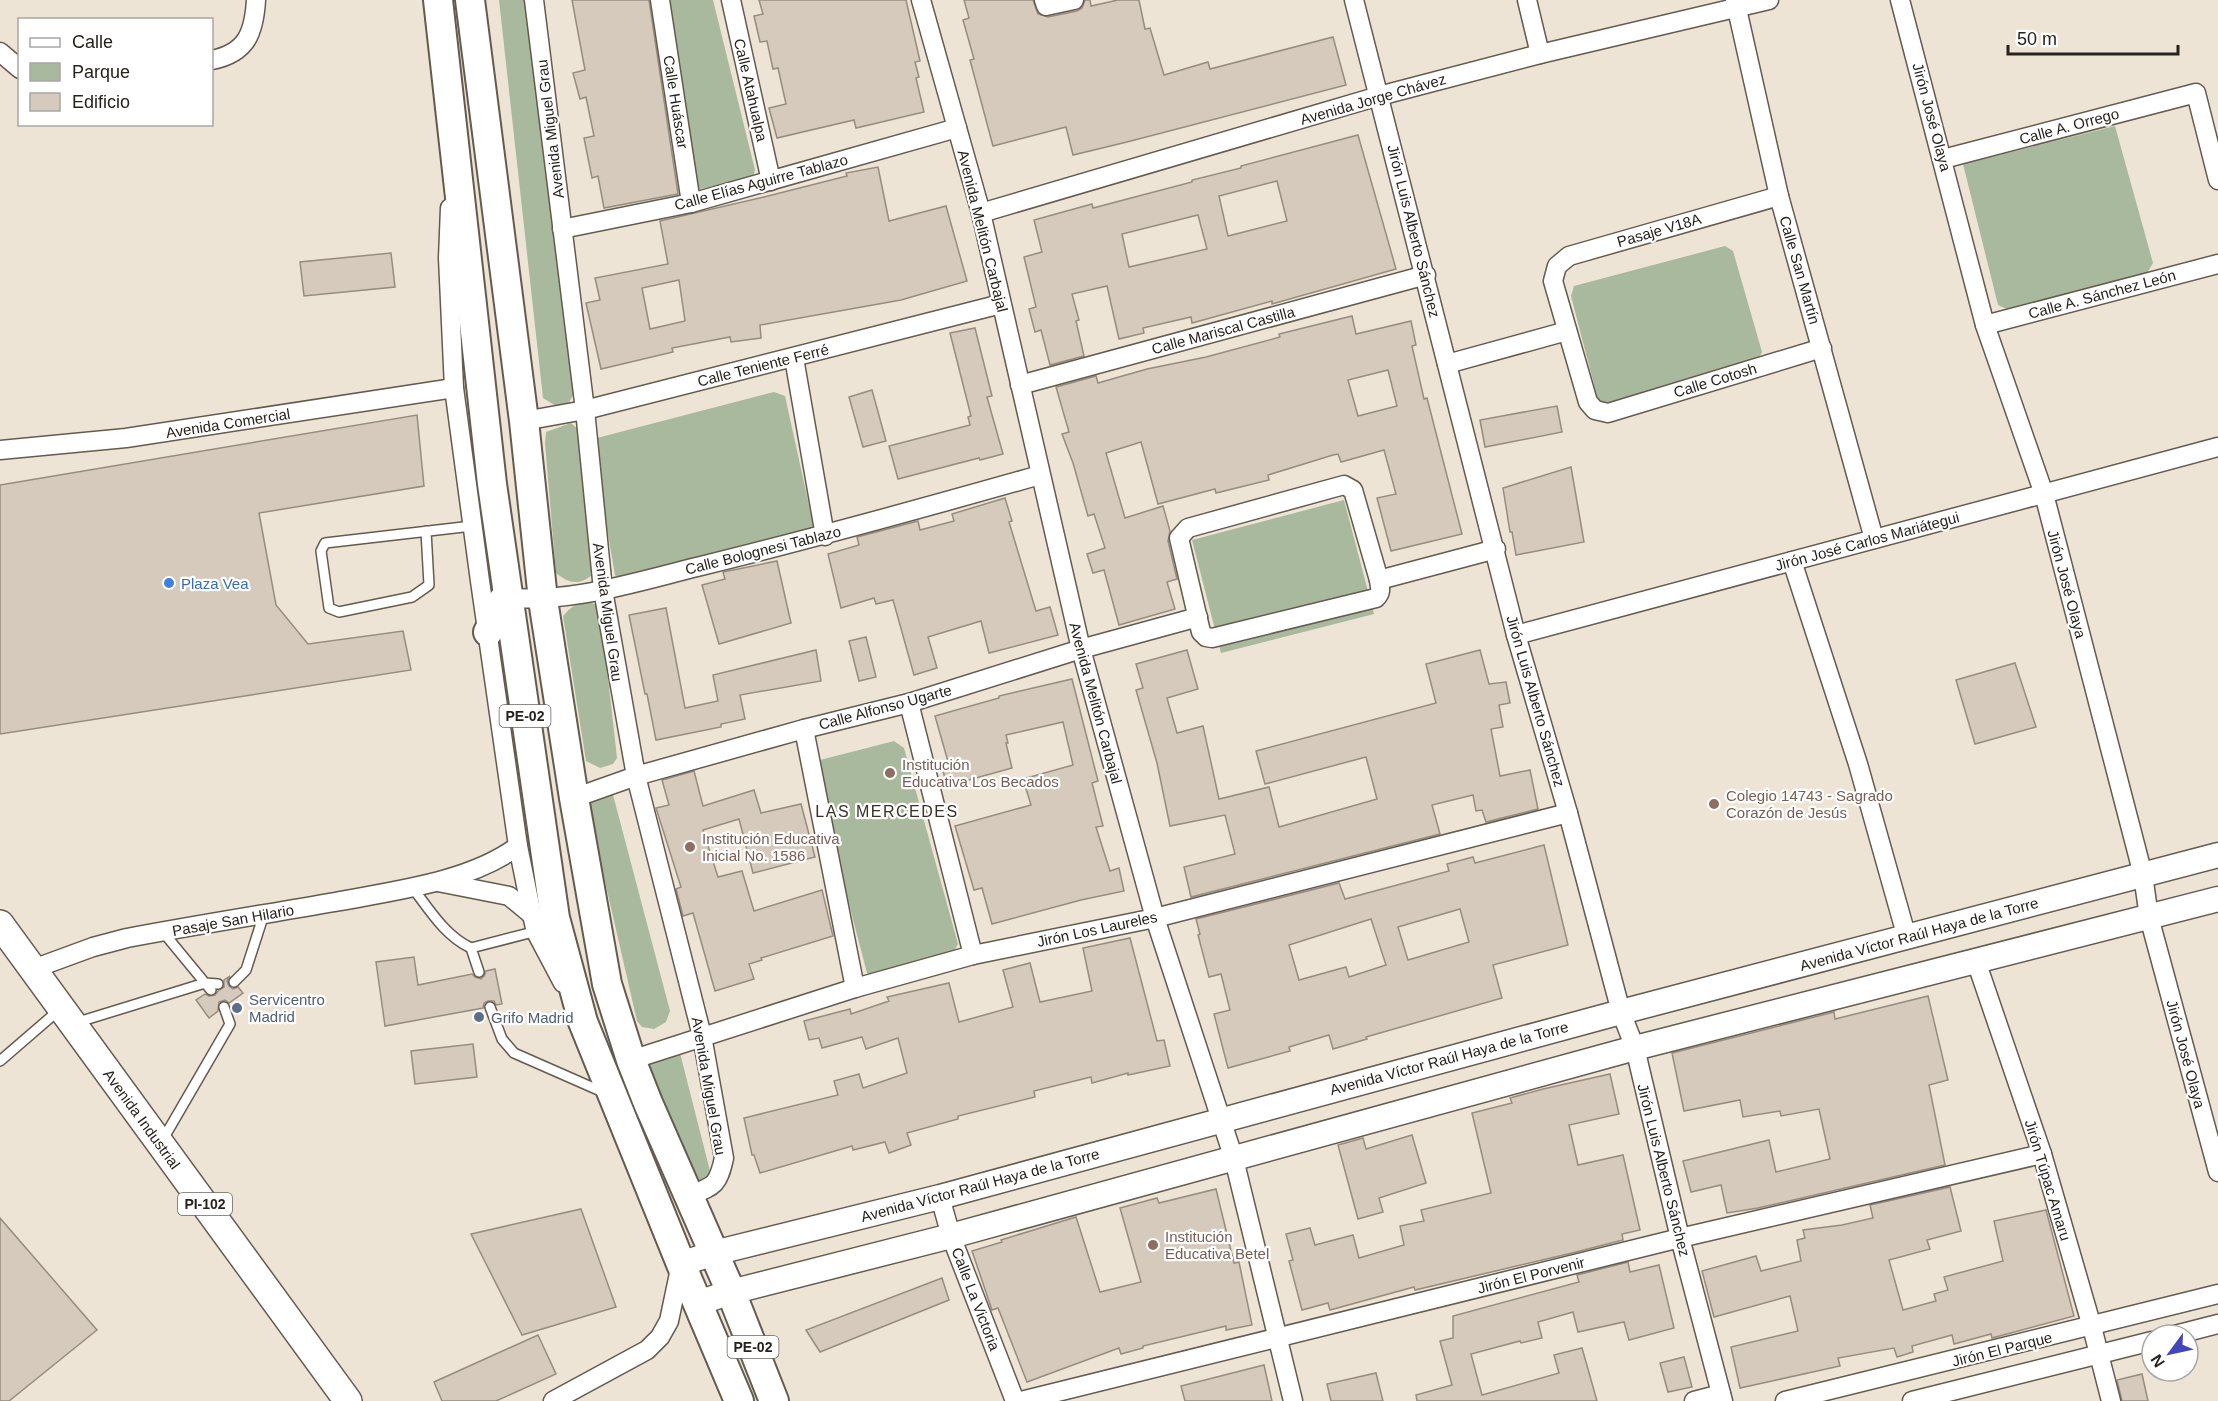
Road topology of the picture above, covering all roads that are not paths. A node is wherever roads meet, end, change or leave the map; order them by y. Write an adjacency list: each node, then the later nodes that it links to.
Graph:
1 (256, 0): 17 (street)
2 (438, 0): 21 (highway, PE-02)
3 (470, 0): 41 (highway, PE-02)
4 (534, 0): 29 (street, Avenida Miguel Grau)
5 (660, 0): 27 (street, Calle Huáscar)
6 (731, 0): 25 (street, Calle Atahualpa)
7 (921, 0): 20 (street, Avenida Melitón Carbajal)
8 (1044, 0): 9 (street)
9 (1074, 0)
10 (1354, 0): 19 (street, Jirón Luis Alberto Sánchez)
11 (1527, 0): 16 (street)
12 (1769, 0): 14 (street, Avenida Jorge Chávez)
13 (1900, 0): 22 (street, Jirón José Olaya)
14 (1736, 4): 16 (street, Avenida Jorge Chávez); 26 (street, Calle San Martín)
15 (0, 52): 18 (street)
16 (1540, 54): 19 (street, Avenida Jorge Chávez)
17 (220, 58)
18 (18, 67)
19 (1380, 96): 28 (street, Avenida Jorge Chávez); 31 (street, Jirón Luis Alberto Sánchez)
20 (957, 128): 25 (street, Calle Elías Aguirre Tablazo); 28 (street, Avenida Melitón Carbajal)
21 (453, 133): 39 (street); 54 (highway, PE-02)
22 (1943, 159): 23 (street, Calle A. Orrego); 33 (street, Jirón José Olaya)
23 (2216, 160): 24 (street)
24 (2218, 180)
25 (771, 181): 27 (street, Calle Elías Aguirre Tablazo)
26 (1779, 196): 34 (street, Pasaje V18A); 35 (street, Calle San Martín)
27 (691, 203): 29 (street, Calle Elías Aguirre Tablazo)
28 (981, 213): 32 (street, Avenida Melitón Carbajal)
29 (562, 229): 40 (street, Avenida Miguel Grau)
30 (2218, 264): 33 (street, Calle A. Sánchez León)
31 (1426, 276): 37 (street, Jirón Luis Alberto Sánchez); 38 (street, Calle Mariscal Castilla)
32 (1001, 304): 36 (street, Calle Teniente Ferré); 38 (street, Avenida Melitón Carbajal)
33 (1985, 325): 45 (street, Jirón José Olaya)
34 (1567, 331): 35 (street, Calle Cotosh); 37 (street)
35 (1822, 348): 49 (street, Calle San Martín)
36 (794, 358): 40 (street, Calle Teniente Ferré); 48 (street)
37 (1447, 364): 50 (street, Jirón Luis Alberto Sánchez)
38 (1020, 385): 44 (street, Avenida Melitón Carbajal)
39 (454, 388): 43 (street, Avenida Comercial); 46 (street)
40 (585, 410): 41 (street, Calle Teniente Ferré); 53 (street, Avenida Miguel Grau)
41 (524, 421): 55 (highway, PE-02)
42 (2218, 447): 45 (street, Jirón José Carlos Mariátegui)
43 (0, 450)
44 (1040, 475): 48 (street, Calle Bolognesi Tablazo); 59 (street, Avenida Melitón Carbajal)
45 (2044, 494): 49 (street, Jirón José Carlos Mariátegui); 67 (street, Jirón José Olaya)
46 (472, 526): 47 (lane); 54 (street)
47 (426, 531): 47 (lane)
48 (825, 536): 53 (street, Calle Bolognesi Tablazo)
49 (1874, 538): 51 (street, Jirón José Carlos Mariátegui)
50 (1496, 549): 52 (street); 58 (street, Jirón Luis Alberto Sánchez)
51 (1792, 561): 58 (street, Jirón José Carlos Mariátegui); 77 (street)
52 (1379, 580): 56 (street); 56 (street)
53 (603, 590): 55 (street, Calle Bolognesi Tablazo); 62 (street, Avenida Miguel Grau)
54 (495, 597): 55 (street, Calle Bolognesi Tablazo); 57 (highway); 74 (highway, PE-02)
55 (543, 600): 63 (highway, PE-02)
56 (1197, 617): 59 (street, Calle Alfonso Ugarte)
57 (488, 632): 65 (street)
58 (1516, 635): 64 (street, Jirón Luis Alberto Sánchez)
59 (1081, 649): 60 (street, Calle Alfonso Ugarte); 73 (street, Avenida Melitón Carbajal)
60 (909, 703): 61 (street, Calle Alfonso Ugarte); 79 (street)
61 (804, 729): 62 (street, Calle Alfonso Ugarte); 84 (street)
62 (636, 776): 63 (street, Calle Alfonso Ugarte); 89 (street, Avenida Miguel Grau)
63 (574, 798): 91 (highway, PE-02)
64 (1568, 813): 73 (street, Jirón Los Laureles); 87 (street, Jirón Luis Alberto Sánchez)
65 (518, 846): 68 (street, Pasaje San Hilario); 74 (street)
66 (2218, 855): 67 (main road, Avenida Víctor Raúl Haya de la Torre)
67 (2143, 875): 72 (street, Jirón José Olaya); 77 (main road, Avenida Víctor Raúl Haya de la Torre)
68 (436, 882): 69 (street, Pasaje San Hilario); 74 (street, Pasaje San Hilario)
69 (412, 887): 71 (street, Pasaje San Hilario); 78 (lane)
70 (2218, 899): 72 (main road)
71 (264, 914): 76 (street, Pasaje San Hilario); 83 (lane)
72 (2149, 917): 80 (main road); 98 (street, Jirón José Olaya)
73 (1155, 918): 79 (street, Jirón Los Laureles); 94 (street, Avenida Melitón Carbajal)
74 (541, 921): 78 (lane); 93 (highway, PE-02)
75 (0, 924): 81 (main road, Avenida Industrial / PI-102)
76 (163, 932): 81 (street, Pasaje San Hilario); 88 (lane)
77 (1907, 938): 87 (main road, Avenida Víctor Raúl Haya de la Torre)
78 (471, 948): 82 (lane)
79 (973, 955): 84 (street, Jirón Los Laureles)
80 (1976, 961): 90 (main road); 96 (street, Jirón Túpac Amaru)
81 (33, 969): 88 (main road, Avenida Industrial / PI-102)
82 (479, 972)
83 (234, 982)
84 (855, 988): 89 (street, Jirón Los Laureles)
85 (224, 1007): 95 (lane)
86 (490, 1007): 93 (lane)
87 (1621, 1012): 90 (street, Jirón Luis Alberto Sánchez); 94 (main road, Avenida Víctor Raúl Haya de la Torre)
88 (67, 1016): 92 (lane); 95 (main road, Avenida Industrial / PI-102)
89 (702, 1036): 91 (street, Jirón Los Laureles); 99 (street, Avenida Miguel Grau)
90 (1635, 1048): 97 (main road); 102 (street, Jirón Luis Alberto Sánchez)
91 (631, 1060): 99 (highway, PE-02)
92 (0, 1061)
93 (612, 1096): 104 (highway, PE-02)
94 (1220, 1119): 97 (street, Avenida Melitón Carbajal); 100 (main road, Avenida Víctor Raúl Haya de la Torre)
95 (161, 1144): 115 (main road, Avenida Industrial / PI-102)
96 (2042, 1154): 102 (street, Jirón El Porvenir); 109 (street, Jirón Túpac Amaru)
97 (1234, 1159): 101 (main road); 111 (street, Avenida Melitón Carbajal)
98 (2218, 1172)
99 (688, 1196): 103 (highway, PE-02)
100 (940, 1197): 101 (street, Calle La Victoria); 103 (main road, Avenida Víctor Raúl Haya de la Torre)
101 (951, 1236): 105 (main road); 119 (street, Calle La Victoria)
102 (1680, 1238): 111 (street, Jirón El Porvenir); 114 (street, Jirón Luis Alberto Sánchez)
103 (714, 1253): 104 (main road, Avenida Víctor Raúl Haya de la Torre); 105 (highway, PE-02)
104 (681, 1264): 107 (highway, PE-02)
105 (731, 1292): 107 (main road); 118 (highway, PE-02)
106 (2218, 1294): 109 (street, Jirón El Parque)
107 (684, 1303): 116 (street); 117 (highway, PE-02)
108 (2218, 1324): 110 (street)
109 (2092, 1327): 113 (street, Jirón Túpac Amaru); 123 (street, Jirón El Parque)
110 (2200, 1329)
111 (1276, 1337): 120 (street, Jirón El Porvenir); 121 (street, Avenida Melitón Carbajal)
112 (2140, 1344): 113 (street, Jirón El Parque)
113 (2099, 1355): 124 (street, Jirón El Parque); 125 (street, Jirón Túpac Amaru)
114 (1722, 1397): 122 (street)
115 (348, 1401)
116 (553, 1401)
117 (739, 1401)
118 (774, 1401)
119 (1015, 1401)
120 (1022, 1401)
121 (1293, 1401)
122 (1694, 1401)
123 (1785, 1401)
124 (1912, 1401)
125 (2111, 1401)

